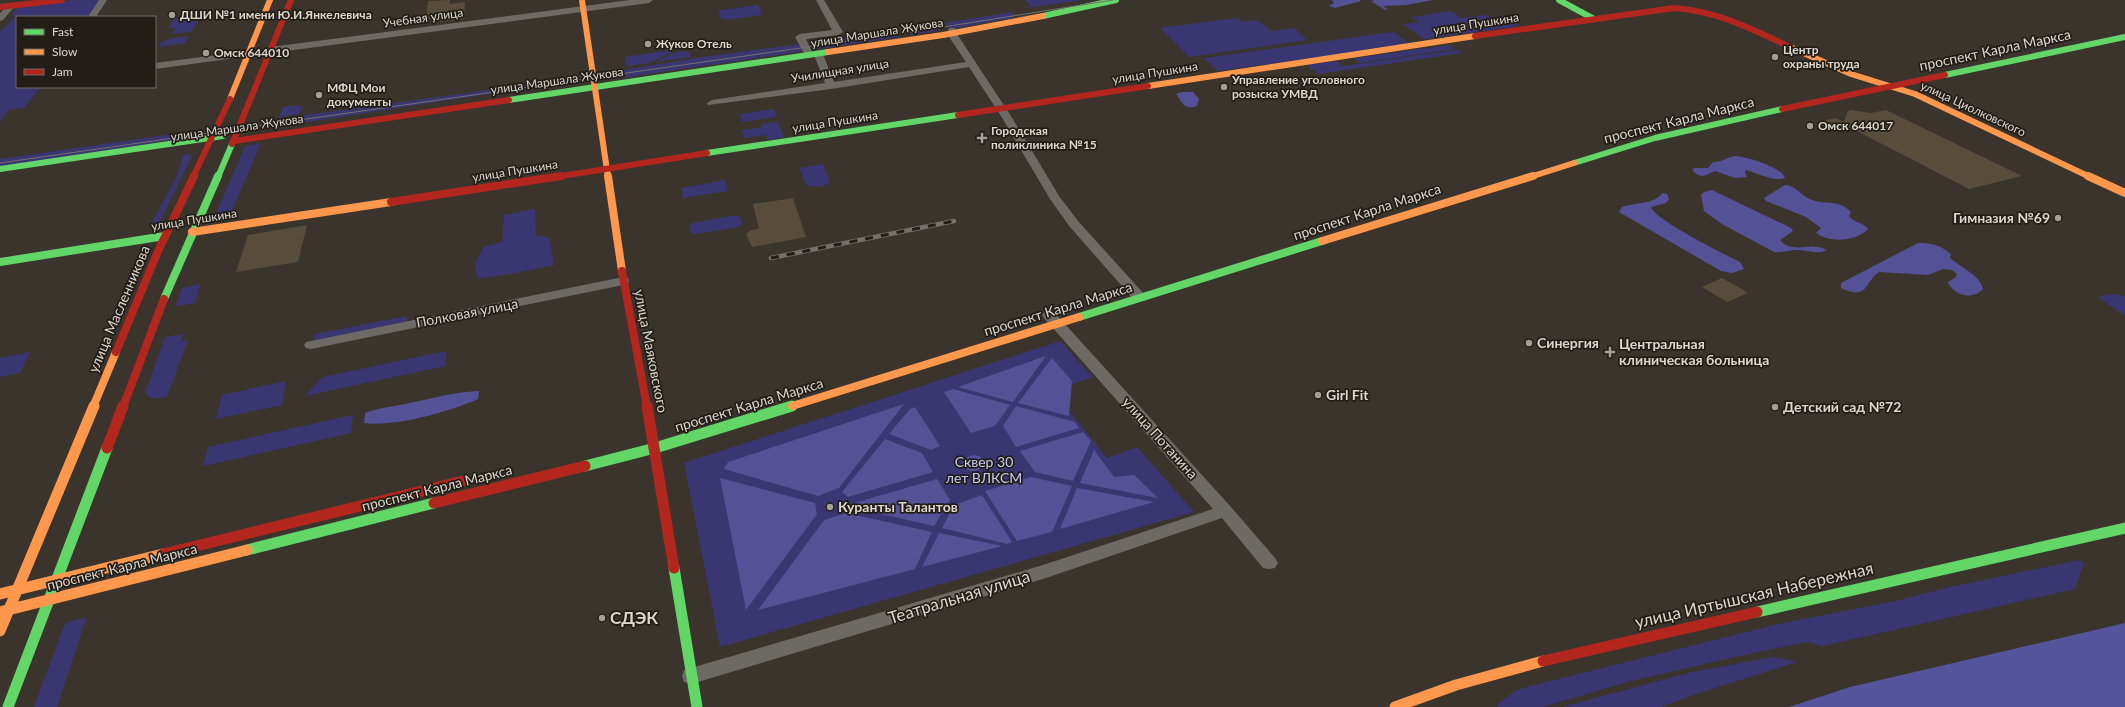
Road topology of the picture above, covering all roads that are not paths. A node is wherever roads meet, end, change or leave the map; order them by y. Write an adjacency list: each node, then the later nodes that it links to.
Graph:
1 (62, 0): 11 (main road)
2 (103, 0): 14 (street)
3 (650, 0): 10 (street, Учебная улица)
4 (820, 0): 22 (street)
5 (1101, 0): 18 (main road, улица Маршала Жукова)
6 (1116, 0): 18 (main road, улица Маршала Жукова)
7 (1560, 0): 16 (main road)
8 (290, 3): 9 (main road); 20 (main road)
9 (269, 4): 21 (main road, улица Масленникова)
10 (582, 4): 20 (street, Учебная улица); 26 (main road, улица Маяковского)
11 (11, 6): 12 (main road); 15 (street)
12 (0, 7)
13 (1674, 8): 16 (main road, улица Пушкина); 25 (main road, улица Циолковского)
14 (93, 16)
15 (0, 18)
16 (1594, 19): 30 (main road, улица Пушкина)
17 (2125, 29): 25 (main road, проспект Карла Маркса)
18 (952, 32): 22 (main road, улица Маршала Жукова); 23 (street)
19 (2125, 37): 28 (main road, проспект Карла Маркса)
20 (271, 50): 21 (main road); 32 (main road)
21 (249, 51): 24 (street); 34 (main road, улица Масленникова)
22 (811, 54): 26 (main road, улица Маршала Жукова); 27 (street)
23 (972, 64): 27 (street, Училищная улица); 30 (street)
24 (156, 66)
25 (1875, 82): 28 (main road, улица Циолковского); 31 (main road, проспект Карла Маркса)
26 (594, 85): 32 (main road, улица Маршала Жукова); 37 (main road, улица Маяковского)
27 (831, 86): 29 (street, Училищная улица)
28 (1890, 86): 33 (main road, проспект Карла Маркса); 39 (main road, улица Циолковского)
29 (712, 103)
30 (1001, 108): 37 (main road, улица Пушкина); 48 (street)
31 (1644, 132): 33 (main road); 35 (main road, проспект Карла Маркса)
32 (235, 138): 34 (main road, улица Маршала Жукова); 40 (main road)
33 (1655, 138): 35 (main road, проспект Карла Маркса)
34 (210, 141): 36 (main road, улица Маршала Жукова); 38 (main road, улица Маршала Жукова); 41 (main road, улица Масленникова)
35 (1631, 145): 48 (main road, проспект Карла Маркса)
36 (0, 170)
37 (607, 170): 43 (main road, улица Пушкина); 47 (main road, улица Маяковского)
38 (0, 175)
39 (2122, 189)
40 (206, 200): 41 (main road); 43 (main road)
41 (180, 204): 44 (main road, улица Масленникова)
42 (1323, 230): 45 (main road, проспект Карла Маркса)
43 (185, 233): 44 (main road, улица Пушкина); 57 (main road)
44 (165, 236): 46 (main road, улица Пушкина); 58 (main road, улица Масленникова)
45 (1286, 242)
46 (0, 262)
47 (623, 281): 51 (street, Полковая улица); 52 (main road, улица Маяковского)
48 (1134, 291): 50 (main road, проспект Карла Маркса)
49 (1062, 311): 50 (main road, проспект Карла Маркса)
50 (1049, 319): 52 (main road, проспект Карла Маркса); 54 (street, улица Потанина)
51 (311, 344)
52 (654, 448): 60 (main road, проспект Карла Маркса); 63 (main road, улица Маяковского)
53 (469, 479): 57 (main road, проспект Карла Маркса)
54 (1225, 511): 56 (street, улица Потанина); 63 (street, Театральная улица)
55 (2125, 528): 66 (main road, улица Иртышская Набережная)
56 (1269, 563)
57 (55, 580): 58 (main road, проспект Карла Маркса); 60 (main road)
58 (16, 590): 59 (main road, проспект Карла Маркса); 61 (main road, улица Масленникова)
59 (0, 594)
60 (48, 600): 61 (main road, проспект Карла Маркса); 64 (main road)
61 (4, 610): 62 (main road, улица Масленникова)
62 (0, 631)
63 (691, 676): 65 (main road, улица Маяковского)
64 (8, 707)
65 (697, 707)
66 (1395, 707)

